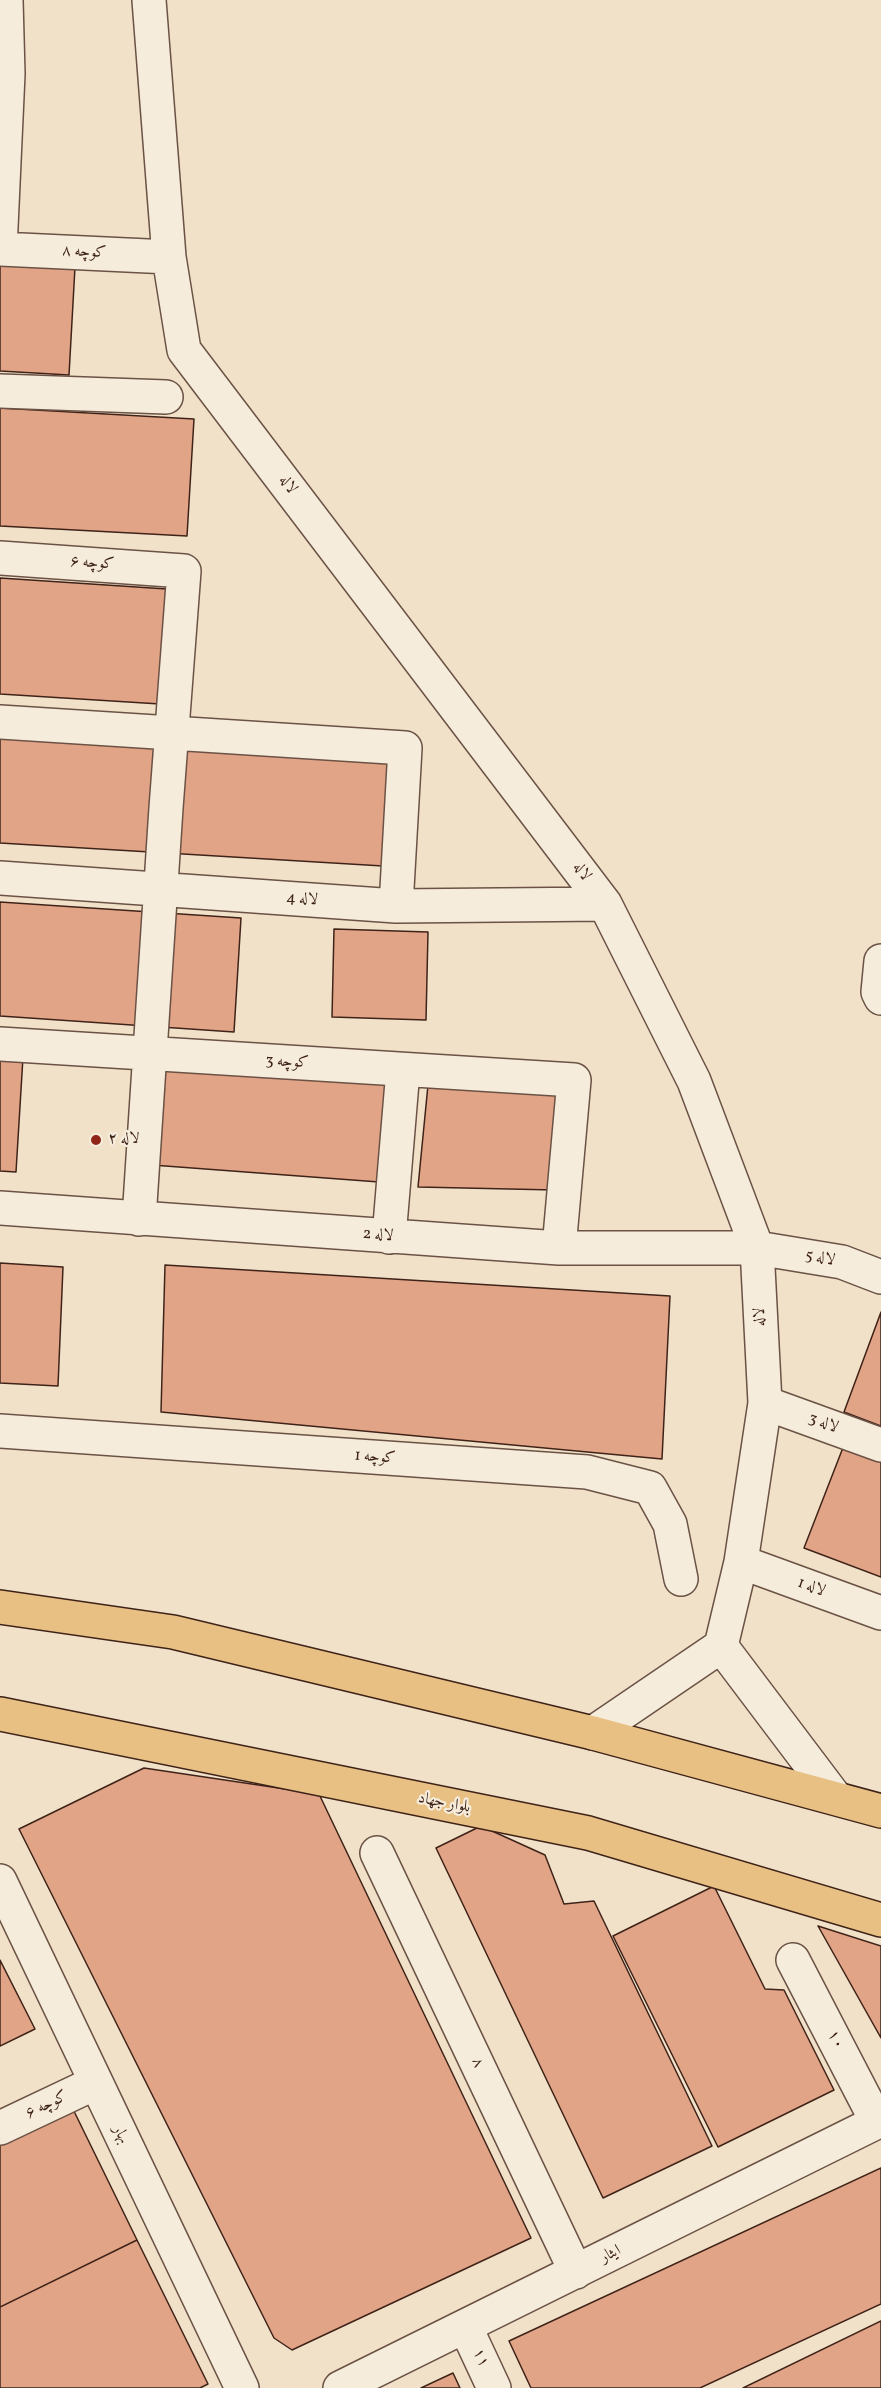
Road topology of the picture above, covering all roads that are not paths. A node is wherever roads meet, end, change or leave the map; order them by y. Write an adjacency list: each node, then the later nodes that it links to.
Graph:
1 (6, 0): 3 (street)
2 (148, 0): 5 (street, لاله)
3 (4, 74): 4 (street)
4 (0, 249): 5 (street, کوچه ۸)
5 (169, 257): 13 (street, لاله)
6 (0, 391): 7 (street)
7 (166, 397)
8 (0, 558): 10 (street, کوچه ۶)
9 (0, 722): 10 (street)
10 (172, 731): 12 (street); 14 (street)
11 (0, 878): 12 (street, لاله 4)
12 (162, 890): 14 (street, لاله 4); 18 (street)
13 (605, 904): 14 (street, لاله 4); 24 (street, لاله)
14 (396, 906)
15 (881, 960): 16 (street)
16 (881, 998)
17 (0, 1044): 18 (street, کوچه 3)
18 (152, 1055): 19 (street, کوچه 3); 21 (street)
19 (403, 1070): 22 (street); 23 (street, کوچه 3)
20 (0, 1208): 21 (street, لاله 2)
21 (139, 1219): 22 (street, لاله 2)
22 (389, 1237): 23 (street, لاله 2)
23 (559, 1248): 24 (street, لاله 2)
24 (757, 1248): 25 (street, لاله 5); 26 (street, لاله)
25 (881, 1277)
26 (765, 1403): 28 (street, لاله 3); 29 (street, لاله)
27 (0, 1431): 30 (street, کوچه 1)
28 (881, 1444)
29 (741, 1562): 32 (street, لاله 1); 33 (street, لاله)
30 (681, 1579)
31 (0, 1607): 35 (main road)
32 (881, 1613)
33 (721, 1646): 35 (street); 36 (street)
34 (0, 1714): 40 (main road, بلوار جهاد)
35 (593, 1733): 36 (main road)
36 (835, 1797): 37 (main road)
37 (881, 1811)
38 (377, 1853): 45 (street, ۸)
39 (0, 1881): 42 (street, بهار)
40 (881, 1920)
41 (793, 1960): 43 (street, ۱۰)
42 (95, 2083): 44 (street, کوچه ۶); 47 (street, بهار)
43 (879, 2120): 45 (street, ایثار)
44 (0, 2128)
45 (576, 2272): 46 (street, ایثار)
46 (466, 2328): 48 (street, ایثار); 49 (street, ۱۱)
47 (242, 2388)
48 (340, 2388)
49 (494, 2388)

